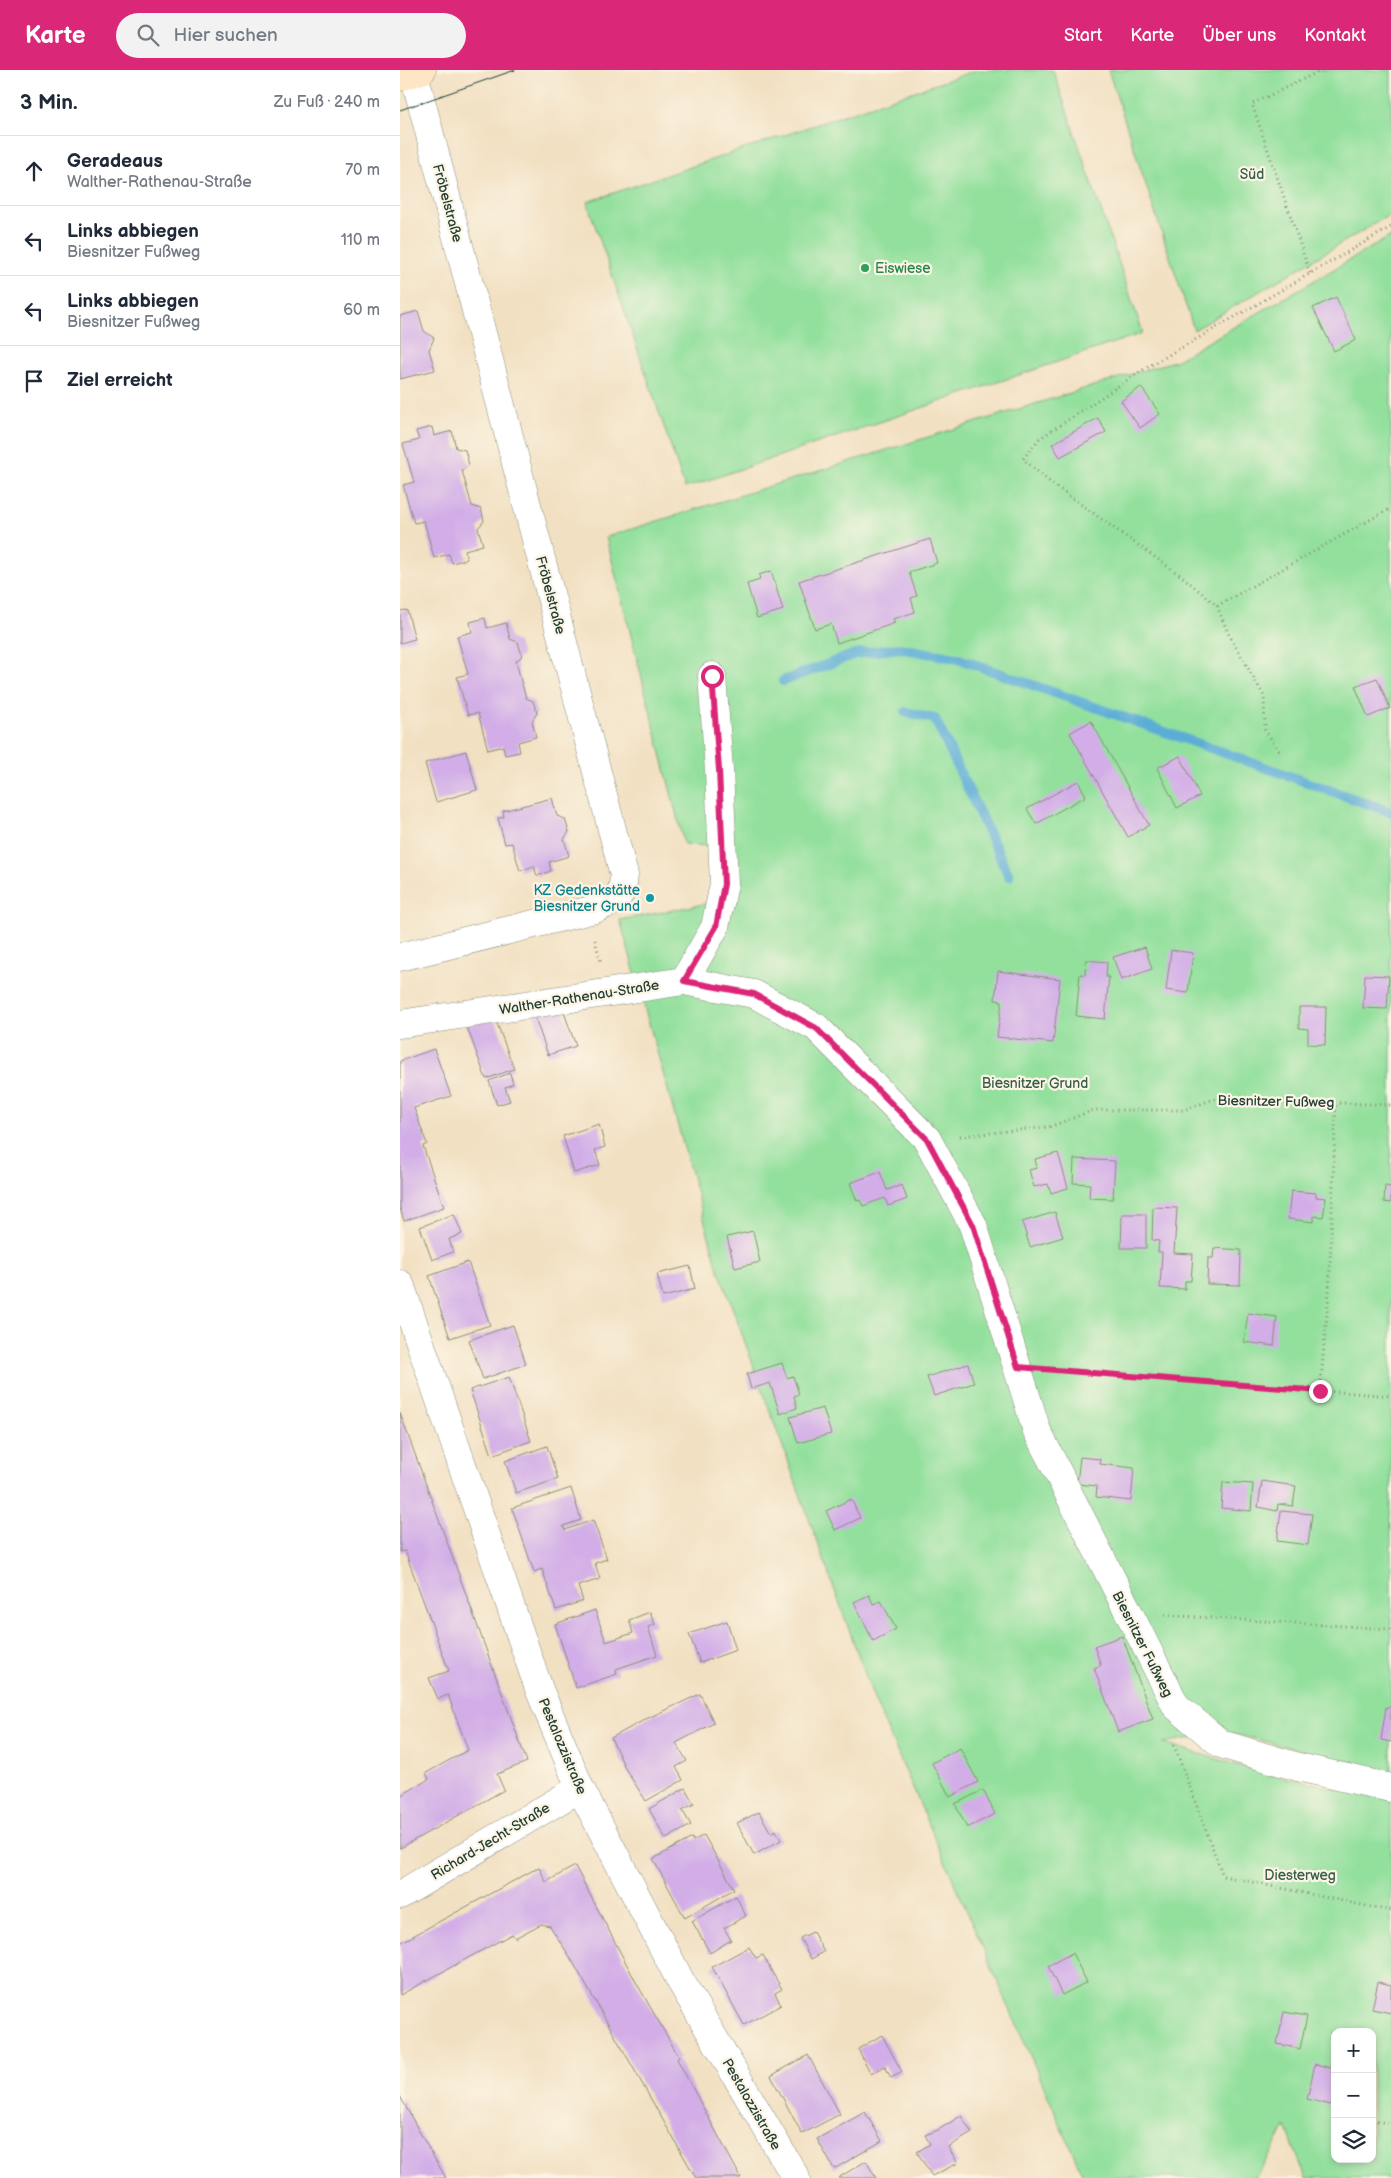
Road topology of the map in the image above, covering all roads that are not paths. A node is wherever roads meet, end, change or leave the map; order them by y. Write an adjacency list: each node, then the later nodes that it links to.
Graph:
1 (412, 73): 3 (street, Fröbelstraße)
2 (712, 676): 4 (street)
3 (400, 957)
4 (684, 981): 5 (street, Walther-Rathenau-Straße); 8 (street, Biesnitzer Fußweg)
5 (400, 1024)
6 (400, 1284): 7 (street, Pestalozzistraße)
7 (580, 1788): 9 (street, Richard-Jecht-Straße); 10 (street, Pestalozzistraße)
8 (1391, 1788)
9 (400, 1894)
10 (796, 2178)

